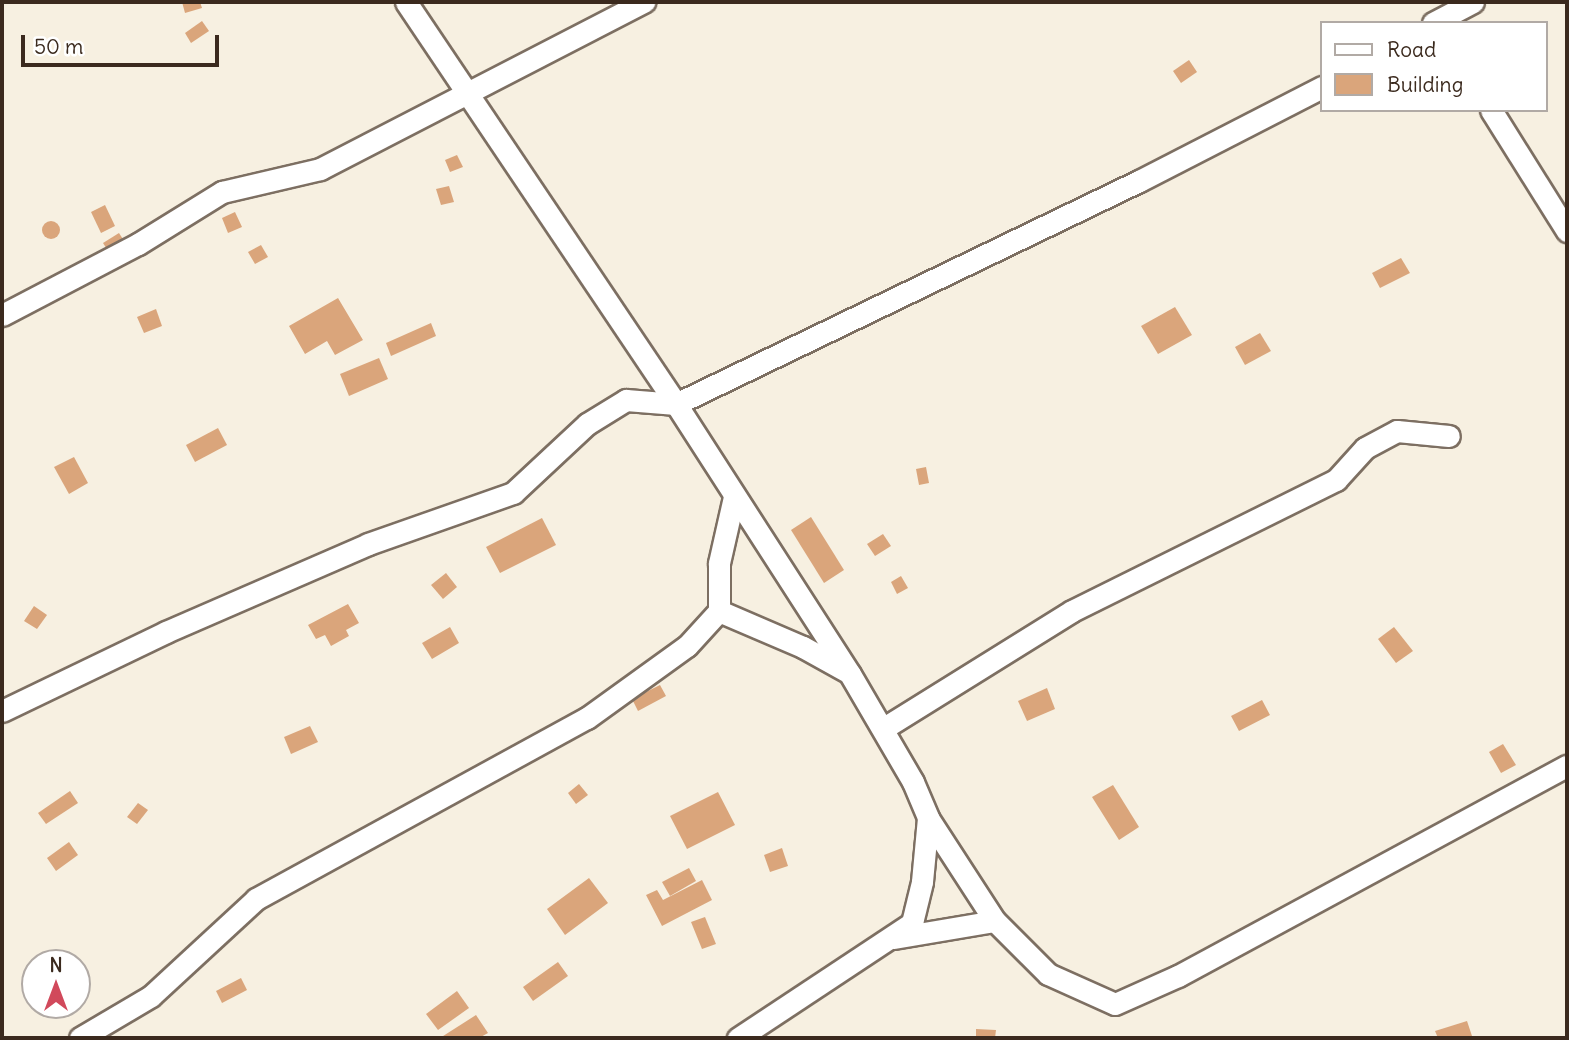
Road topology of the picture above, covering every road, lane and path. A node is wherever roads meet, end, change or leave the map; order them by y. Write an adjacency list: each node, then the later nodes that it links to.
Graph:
1 (406, 2): 6 (street)
2 (644, 2): 6 (street)
3 (1473, 2): 4 (street)
4 (1448, 15)
5 (1320, 88): 10 (street)
6 (468, 92): 9 (street); 10 (street)
7 (1492, 112): 8 (street)
8 (1567, 231)
9 (2, 315)
10 (676, 404): 12 (street); 15 (street)
11 (1449, 436): 16 (street)
12 (734, 497): 13 (street); 14 (street)
13 (719, 611): 14 (street); 21 (street)
14 (850, 674): 16 (street)
15 (2, 711)
16 (884, 728): 18 (street)
17 (1567, 766): 19 (street)
18 (928, 818): 19 (street); 20 (street)
19 (995, 921): 20 (street)
20 (888, 939): 22 (street)
21 (80, 1038)
22 (738, 1038)

